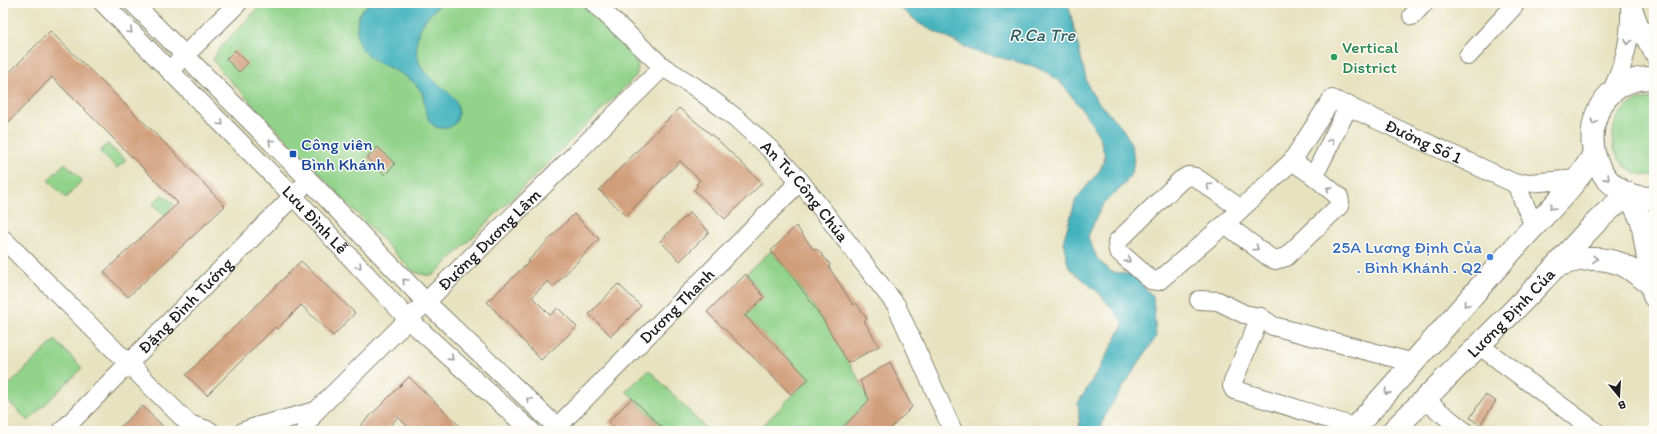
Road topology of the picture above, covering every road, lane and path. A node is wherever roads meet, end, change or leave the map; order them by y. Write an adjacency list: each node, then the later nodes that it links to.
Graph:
1 (103, 3): 13 (street, Lưu Đình Lễ, one-way to 13)
2 (133, 3): 10 (street, Lưu Đình Lễ)
3 (238, 3): 10 (street)
4 (594, 3): 12 (street, An Tư Công Chúa)
5 (1424, 3): 8 (street)
6 (1511, 3): 11 (street)
7 (1630, 3): 9 (street); 15 (street, one-way to 15)
8 (1412, 16)
9 (1654, 54)
10 (184, 56): 13 (street); 20 (street, Lưu Đình Lễ, one-way to 10)
11 (1468, 56)
12 (663, 67): 22 (street, An Tư Công Chúa); 34 (street, Đường Dương Lâm)
13 (169, 71): 25 (street, Lưu Đình Lễ, one-way to 25)
14 (1654, 78): 15 (main road)
15 (1610, 94): 17 (main road, one-way to 17)
16 (1340, 102): 18 (street); 19 (street, one-way to 16); 23 (street, Đường Số 1)
17 (1594, 154): 21 (main road); 24 (main road, one-way to 24)
18 (1292, 161): 19 (street); 27 (street)
19 (1314, 176): 28 (street, one-way to 19)
20 (308, 179): 25 (street, Đặng Đình Tướng); 34 (street, Lưu Đình Lễ, one-way to 20)
21 (1578, 179): 23 (street, Đường Số 1); 29 (main road, one-way to 29)
22 (800, 181): 46 (street, Dương Thanh); 52 (street, An Tư Công Chúa)
23 (1516, 184): 29 (street)
24 (1629, 194): 26 (main road); 31 (main road, Lương Định Của); 32 (main road)
25 (294, 196): 35 (street, Lưu Đình Lễ, one-way to 35); 38 (street, Đặng Đình Tướng)
26 (1654, 198)
27 (1241, 208): 28 (street); 28 (street, one-way to 28)
28 (1225, 224)
29 (1534, 226): 39 (main road, one-way to 39)
30 (3, 239): 38 (street)
31 (1558, 266): 32 (main road, one-way to 32); 37 (main road, Lương Định Của)
32 (1653, 291)
33 (1199, 300): 36 (street)
34 (426, 302): 35 (street, Đường Dương Lâm); 46 (street, Lưu Đình Lễ, one-way to 34)
35 (408, 318): 42 (street, Đường Dương Lâm); 51 (street, Lưu Đình Lễ, one-way to 51)
36 (1260, 318): 39 (street); 45 (street)
37 (1480, 346): 40 (main road, Lương Định Của); 55 (street)
38 (129, 363): 43 (street); 47 (street, Đặng Đình Tướng)
39 (1414, 363): 40 (main road); 45 (main road, one-way to 45)
40 (1445, 378): 41 (main road, Lương Định Của)
41 (1424, 399): 53 (main road, Lương Định Của); 54 (street)
42 (316, 411): 44 (street); 50 (street, Đường Dương Lâm)
43 (191, 428): 48 (street)
44 (252, 429): 49 (street)
45 (1353, 429)
46 (557, 430)
47 (62, 431)
48 (210, 431)
49 (285, 431)
50 (305, 431)
51 (531, 431)
52 (953, 431)
53 (1393, 431)
54 (1464, 431)
55 (1595, 431)

